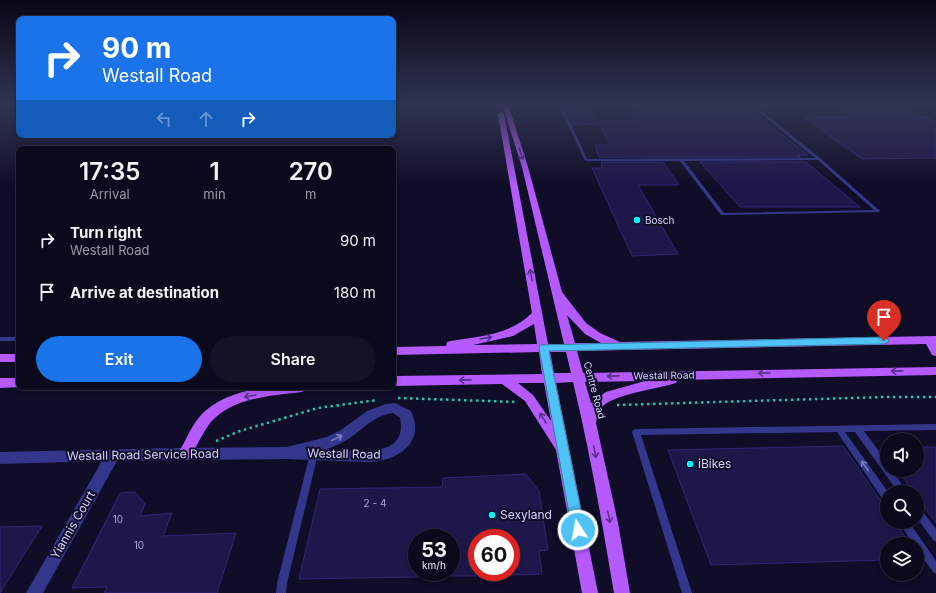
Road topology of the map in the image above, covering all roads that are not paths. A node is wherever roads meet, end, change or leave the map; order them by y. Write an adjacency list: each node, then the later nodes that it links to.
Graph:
1 (504, 132): 8 (main road, one-way to 1)
2 (513, 132): 7 (main road, Centre Road, one-way to 7)
3 (573, 132): 6 (lane)
4 (785, 132): 5 (lane)
5 (819, 160): 6 (lane); 6 (lane)
6 (682, 161)
7 (556, 290): 12 (main road); 13 (main road, Centre Road)
8 (538, 313): 14 (main road); 15 (main road, one-way to 8)
9 (0, 339): 10 (lane)
10 (16, 339)
11 (933, 340): 12 (main road); 17 (main road)
12 (623, 346): 13 (main road)
13 (569, 347): 14 (main road); 22 (main road, Centre Road)
14 (544, 348): 15 (main road); 23 (main road)
15 (420, 350): 16 (main road)
16 (396, 351)
17 (936, 352)
18 (0, 358): 19 (main road)
19 (16, 358)
20 (936, 371): 21 (main road, Westall Road, one-way to 21)
21 (694, 375): 22 (main road, Westall Road, one-way to 22); 29 (main road)
22 (577, 377): 23 (main road, Westall Road); 29 (main road, Centre Road)
23 (549, 378): 24 (main road, Westall Road); 33 (main road)
24 (504, 379): 25 (main road, Westall Road, one-way to 25); 33 (main road, one-way to 24)
25 (396, 381)
26 (0, 383): 27 (main road)
27 (16, 383)
28 (285, 390): 35 (main road, one-way to 35)
29 (590, 425): 48 (main road, Centre Road, one-way to 48)
30 (936, 427): 31 (lane)
31 (858, 428): 32 (lane); 39 (lane)
32 (840, 429): 40 (lane, one-way to 32); 49 (lane)
33 (563, 451): 47 (main road)
34 (287, 453): 35 (street, Westall Road Service Road); 36 (street, Westall Road); 36 (street, Westall Road, one-way to 36)
35 (185, 454): 37 (street, Westall Road Service Road)
36 (314, 454): 46 (lane)
37 (113, 456): 38 (street, Westall Road Service Road); 45 (street, Yiannis Court)
38 (0, 458)
39 (880, 460)
40 (880, 486)
41 (924, 521): 43 (lane)
42 (909, 529): 44 (lane)
43 (936, 537)
44 (936, 569)
45 (34, 593)
46 (281, 593)
47 (590, 593)
48 (622, 593)
49 (688, 593)

